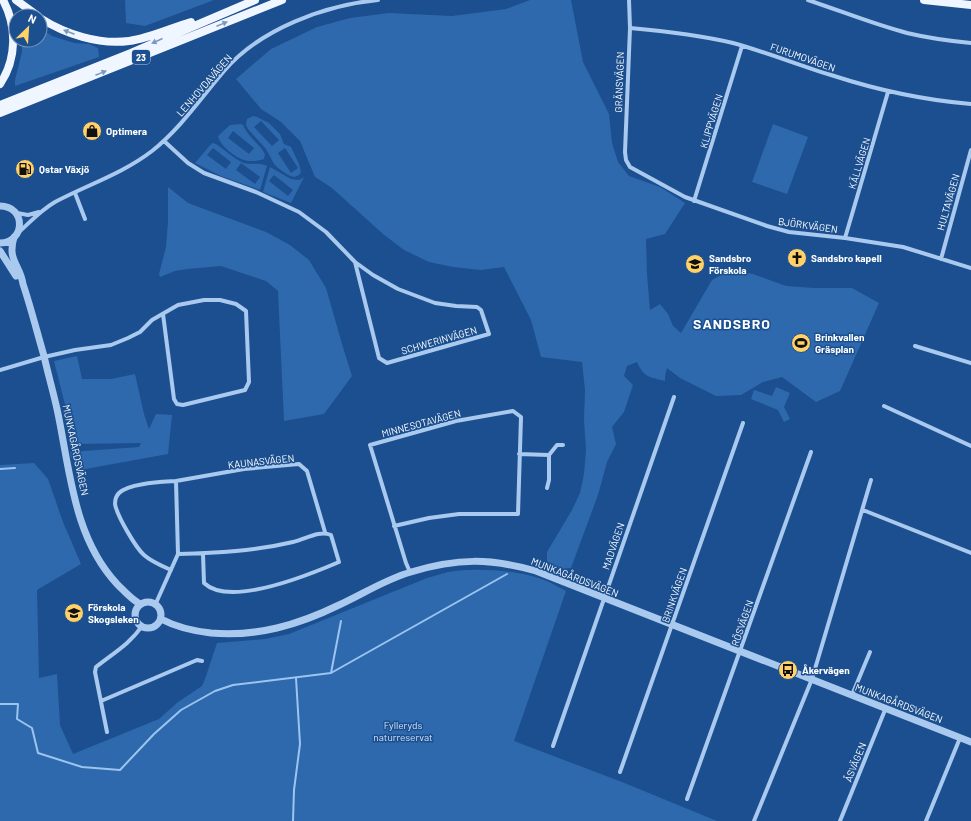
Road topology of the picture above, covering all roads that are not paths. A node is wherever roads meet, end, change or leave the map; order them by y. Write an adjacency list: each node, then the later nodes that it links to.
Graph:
1 (3, 0): 16 (main road)
2 (16, 0): 10 (main road)
3 (255, 0): 11 (main road, 23)
4 (282, 0): 20 (main road, 23, one-way to 4)
5 (378, 0): 21 (street, LENHOVDAVÄGEN)
6 (629, 0): 13 (street, GRÄNSVÄGEN)
7 (808, 0): 14 (street)
8 (924, 0): 9 (main road)
9 (971, 5)
10 (27, 8)
11 (228, 11): 12 (main road, one-way to 12); 19 (main road, 23, one-way to 19)
12 (48, 22)
13 (630, 28): 15 (street, FURUMOVÄGEN); 23 (street, GRÄNSVÄGEN)
14 (971, 43)
15 (742, 46): 17 (street, FURUMOVÄGEN); 26 (street, KLIPPVÄGEN)
16 (0, 84)
17 (888, 92): 18 (street, FURUMOVÄGEN); 32 (street, KÄLLVÄGEN)
18 (971, 104)
19 (0, 105)
20 (0, 113)
21 (164, 141): 24 (street, LENHOVDAVÄGEN); 36 (street, SCHWERINVÄGEN)
22 (971, 150): 35 (street, HULTAVÄGEN)
23 (628, 164): 26 (street, BJÖRKVÄGEN)
24 (74, 193): 29 (street, LENHOVDAVÄGEN); 30 (street)
25 (0, 200): 28 (street)
26 (694, 201): 32 (street, BJÖRKVÄGEN)
27 (0, 206): 28 (street)
28 (13, 211): 29 (street, LENHOVDAVÄGEN); 31 (street, MUNKAGÅRDSVÄGEN)
29 (42, 211): 31 (street, LENHOVDAVÄGEN)
30 (85, 219)
31 (16, 235): 33 (street); 38 (street, MUNKAGÅRDSVÄGEN)
32 (844, 238): 35 (street, BJÖRKVÄGEN)
33 (0, 243)
34 (0, 251): 38 (street, MUNKAGÅRDSVÄGEN)
35 (941, 259): 37 (street, BJÖRKVÄGEN)
36 (355, 262): 36 (street, SCHWERINVÄGEN)
37 (971, 268)
38 (22, 284): 41 (street, MUNKAGÅRDSVÄGEN)
39 (163, 314): 39 (street); 41 (street)
40 (915, 346): 42 (street)
41 (44, 357): 43 (street); 65 (street, MUNKAGÅRDSVÄGEN)
42 (971, 363)
43 (0, 370)
44 (674, 397): 63 (street, MADVÄGEN)
45 (884, 406): 48 (street)
46 (743, 423): 67 (street, BRINKVÄGEN)
47 (563, 445): 51 (street)
48 (971, 445)
49 (811, 452): 69 (street, RÖSVÄGEN)
50 (519, 454): 51 (street); 56 (street, MINNESOTAVÄGEN); 56 (street, MINNESOTAVÄGEN)
51 (549, 455): 54 (street)
52 (871, 480): 55 (street)
53 (176, 481): 57 (street, KAUNASVÄGEN); 59 (street); 61 (street, KAUNASVÄGEN)
54 (547, 488)
55 (863, 510): 58 (street); 72 (street)
56 (394, 526): 62 (street, MINNESOTAVÄGEN)
57 (325, 532): 60 (street); 60 (street, KAUNASVÄGEN)
58 (971, 553)
59 (178, 554): 60 (street); 61 (street)
60 (203, 554)
61 (171, 570): 64 (street)
62 (410, 572): 63 (street, MUNKAGÅRDSVÄGEN); 66 (street, MUNKAGÅRDSVÄGEN)
63 (603, 599): 67 (street, MUNKAGÅRDSVÄGEN); 79 (street, MADVÄGEN)
64 (156, 603): 65 (street); 66 (street)
65 (140, 604): 68 (street)
66 (161, 619): 68 (street)
67 (672, 624): 69 (street, MUNKAGÅRDSVÄGEN); 80 (street, BRINKVÄGEN)
68 (142, 626): 74 (street)
69 (741, 652): 72 (street, MUNKAGÅRDSVÄGEN); 81 (street, RÖSVÄGEN)
70 (870, 652): 73 (street)
71 (202, 662): 74 (street)
72 (812, 679): 73 (street, MUNKAGÅRDSVÄGEN); 82 (street)
73 (851, 696): 75 (street, MUNKAGÅRDSVÄGEN)
74 (101, 701): 76 (street)
75 (885, 710): 77 (street, MUNKAGÅRDSVÄGEN); 83 (street, ÅSVÄGEN)
76 (107, 732)
77 (960, 738): 78 (street, MUNKAGÅRDSVÄGEN); 84 (street)
78 (971, 742)
79 (553, 746)
80 (620, 772)
81 (687, 799)
82 (754, 821)
83 (840, 821)
84 (926, 821)

